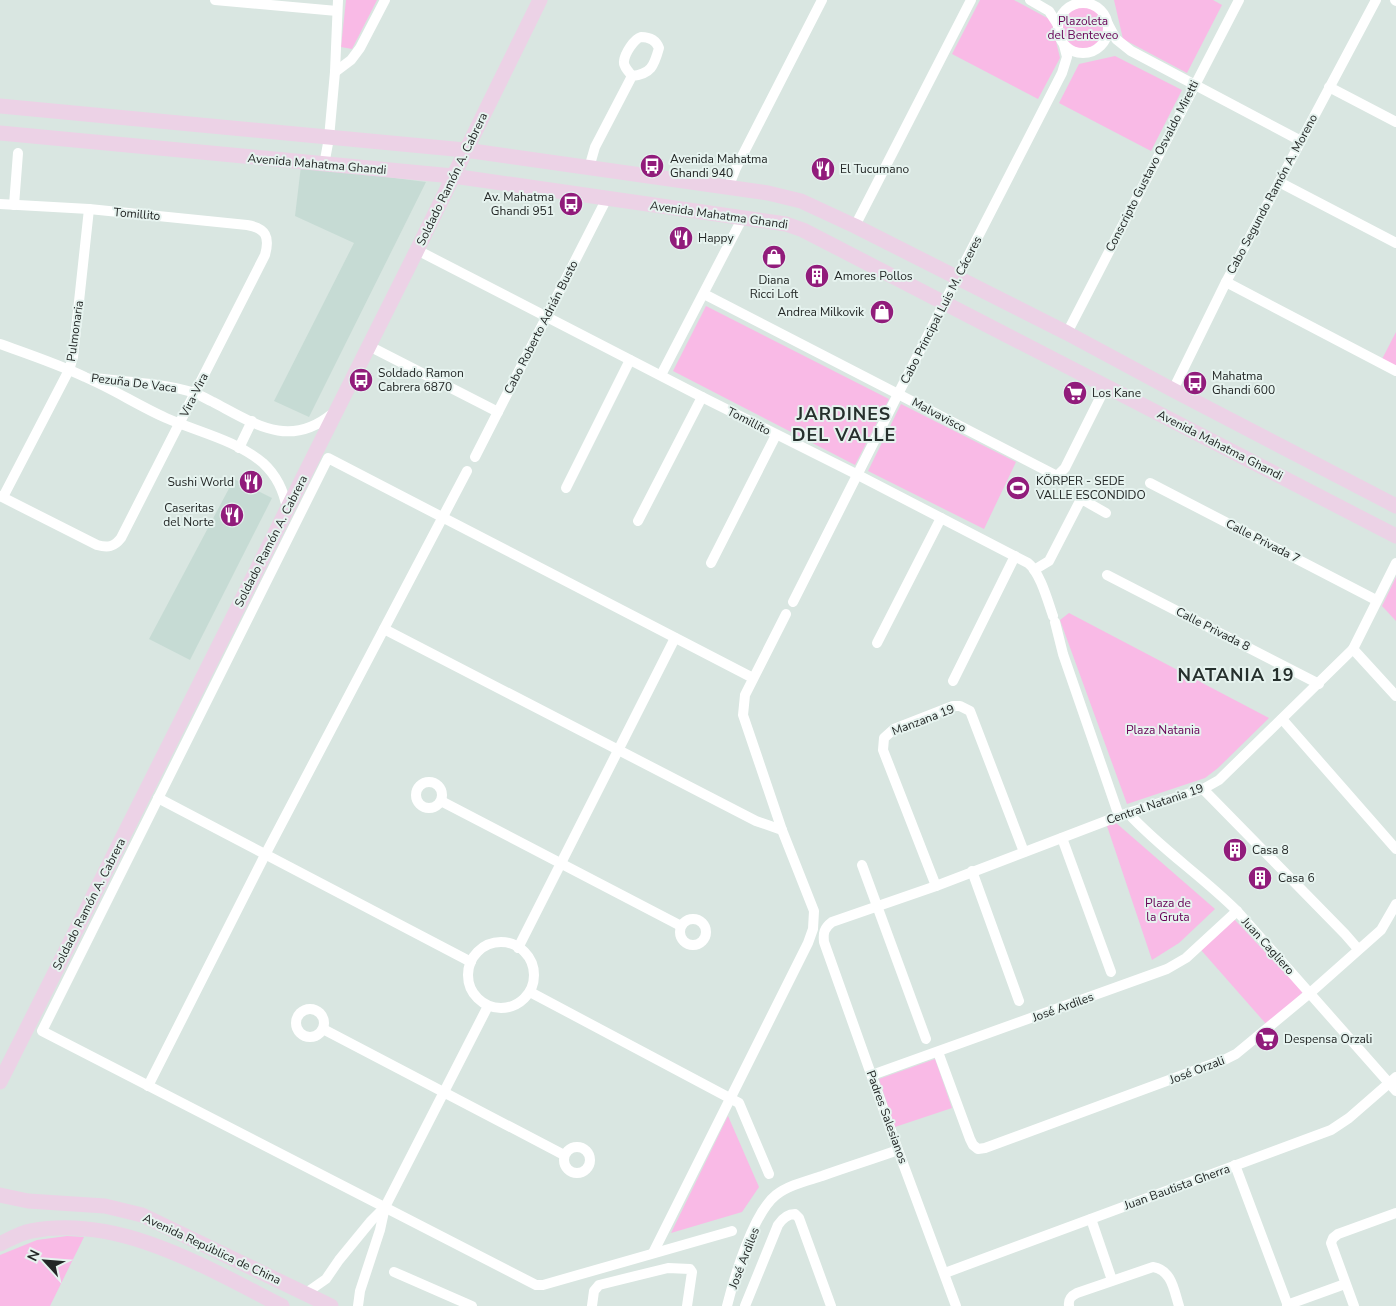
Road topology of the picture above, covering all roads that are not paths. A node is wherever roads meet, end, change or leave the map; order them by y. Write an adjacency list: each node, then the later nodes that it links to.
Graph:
1 (215, 0): 14 (street)
2 (338, 0): 14 (street)
3 (385, 0): 21 (street)
4 (540, 0): 31 (main road, Soldado Ramón A. Cabrera)
5 (822, 0): 37 (street)
6 (971, 0): 43 (street)
7 (1030, 0): 12 (street)
8 (1104, 0): 15 (street)
9 (1239, 0): 24 (street, Conscripto Gustavo Osvaldo Miretti)
10 (1376, 0): 25 (street, Cabo Segundo Ramón A. Moreno)
11 (1091, 2): 13 (street); 15 (street)
12 (1043, 7): 13 (street); 16 (street)
13 (1069, 7): 16 (street)
14 (337, 11): 21 (street)
15 (1107, 21): 18 (street); 19 (street)
16 (1058, 25): 17 (street)
17 (1064, 45): 20 (street); 22 (street, Cabo Principal Luis M. Cáceres)
18 (1096, 50): 19 (street); 20 (street)
19 (1130, 51): 24 (street)
20 (1084, 53): 22 (street, Cabo Principal Luis M. Cáceres)
21 (334, 72): 29 (street)
22 (1062, 73): 47 (street, Cabo Principal Luis M. Cáceres)
23 (632, 76): 34 (street)
24 (1194, 85): 30 (street); 52 (street, Conscripto Gustavo Osvaldo Miretti)
25 (1329, 87): 27 (street); 30 (street, Cabo Segundo Ramón A. Moreno)
26 (0, 106): 29 (main road)
27 (1396, 122)
28 (0, 133): 33 (main road, Avenida Mahatma Ghandi)
29 (329, 138): 31 (main road); 33 (street)
30 (1301, 140): 36 (street, Cabo Segundo Ramón A. Moreno)
31 (465, 150): 34 (main road); 35 (main road, Soldado Ramón A. Cabrera)
32 (18, 153): 40 (street)
33 (324, 165): 35 (main road, Avenida Mahatma Ghandi)
34 (589, 168): 37 (main road)
35 (453, 176): 38 (main road, Avenida Mahatma Ghandi); 46 (main road, Soldado Ramón A. Cabrera)
36 (1279, 182): 45 (street); 48 (street, Cabo Segundo Ramón A. Moreno)
37 (728, 188): 43 (main road)
38 (607, 198): 42 (main road, Avenida Mahatma Ghandi); 51 (street, Cabo Roberto Adrián Busto)
39 (0, 204): 40 (street, Tomillito)
40 (14, 205): 41 (street, Tomillito)
41 (89, 210): 44 (street, Tomillito); 56 (street, Pulmonaria)
42 (743, 217): 49 (street); 50 (main road, Avenida Mahatma Ghandi)
43 (855, 226): 47 (main road)
44 (267, 239): 62 (street, Vira-Vira)
45 (1396, 243)
46 (417, 250): 51 (street, Tomillito); 54 (main road, Soldado Ramón A. Cabrera)
47 (957, 277): 50 (street, Cabo Principal Luis M. Cáceres); 52 (main road)
48 (1226, 282): 57 (street); 61 (street, Cabo Segundo Ramón A. Moreno)
49 (704, 294): 58 (street); 63 (street, Malvavisco)
50 (944, 303): 60 (main road, Avenida Mahatma Ghandi); 63 (street, Cabo Principal Luis M. Cáceres)
51 (546, 316): 55 (street, Tomillito); 66 (street, Cabo Roberto Adrián Busto)
52 (1067, 333): 61 (main road)
53 (0, 344): 56 (street)
54 (369, 346): 65 (main road, Soldado Ramón A. Cabrera); 66 (street)
55 (630, 360): 58 (street, Tomillito); 75 (street)
56 (69, 370): 59 (street); 76 (street, Pulmonaria)
57 (1396, 371)
58 (661, 375): 64 (street, Tomillito)
59 (86, 377): 62 (street, Pezuña De Vaca); 68 (street, Pezuña De Vaca)
60 (1106, 386): 63 (street, Malvavisco); 83 (main road, Avenida Mahatma Ghandi)
61 (1173, 390): 77 (main road)
62 (196, 393): 67 (street, Pezuña De Vaca); 68 (street, Vira-Vira)
63 (899, 394): 73 (street, Cabo Principal Luis M. Cáceres)
64 (702, 397): 69 (street, Tomillito); 82 (street)
65 (336, 410): 67 (street); 78 (main road, Soldado Ramón A. Cabrera)
66 (498, 412): 71 (street, Cabo Roberto Adrián Busto)
67 (252, 421): 70 (street)
68 (180, 424): 70 (street, Pezuña De Vaca); 76 (street, Vira-Vira)
69 (776, 435): 73 (street, Tomillito); 85 (street)
70 (239, 448): 78 (street)
71 (475, 457)
72 (467, 471): 80 (street)
73 (858, 475): 81 (street, Tomillito); 90 (street, Cabo Principal Luis M. Cáceres)
74 (1150, 483): 89 (street, Calle Privada 7)
75 (566, 488)
76 (2, 497)
77 (1396, 506)
78 (287, 510): 132 (main road, Soldado Ramón A. Cabrera)
79 (1106, 513): 87 (street)
80 (442, 517): 92 (street); 93 (street); 103 (street)
81 (941, 518): 84 (street, Tomillito); 94 (street)
82 (638, 521)
83 (1396, 536)
84 (1015, 556): 87 (street, Tomillito); 97 (street)
85 (711, 563)
86 (1396, 563): 89 (street, Central Natania 19)
87 (1034, 570): 105 (street)
88 (1107, 574): 98 (street, Calle Privada 8)
89 (1376, 600): 95 (street, Central Natania 19)
90 (793, 602)
91 (786, 614): 96 (street)
92 (384, 629): 101 (street); 110 (street)
93 (675, 638): 96 (street); 101 (street)
94 (877, 643)
95 (1353, 649): 98 (street, Central Natania 19); 99 (street)
96 (753, 678): 106 (street)
97 (952, 681)
98 (1319, 684): 100 (street, Central Natania 19)
99 (1396, 696)
100 (1282, 719): 102 (street, Central Natania 19); 108 (street)
101 (618, 749): 106 (street); 111 (street)
102 (1203, 789): 105 (street, Central Natania 19); 121 (street)
103 (158, 798): 110 (street); 134 (street)
104 (441, 801): 111 (street)
105 (1123, 814): 107 (street, Central Natania 19); 117 (street, Juan Cagliero)
106 (782, 830): 136 (street)
107 (1062, 838): 109 (street, Central Natania 19); 123 (street)
108 (1396, 849)
109 (1024, 852): 113 (street, Central Natania 19); 114 (street, Manzana 19)
110 (265, 855): 122 (street); 134 (street)
111 (561, 864): 118 (street); 120 (street)
112 (862, 865): 116 (street)
113 (972, 871): 114 (street, Central Natania 19); 126 (street)
114 (936, 886): 116 (street, Central Natania 19)
115 (1396, 904): 121 (street, José Orzali)
116 (877, 906): 119 (street, Central Natania 19); 129 (street)
117 (1237, 911): 125 (street, Juan Cagliero); 130 (street, José Ardiles)
118 (681, 926)
119 (826, 927): 131 (street, Padres Salesianos)
120 (518, 948): 122 (street); 124 (street)
121 (1358, 950): 125 (street, José Orzali)
122 (471, 962): 127 (street)
123 (1111, 972)
124 (530, 992): 127 (street); 136 (street)
125 (1310, 993): 130 (street, José Orzali); 133 (street, Juan Cagliero)
126 (1019, 1001)
127 (488, 1006): 135 (street)
128 (324, 1029): 135 (street)
129 (926, 1039)
130 (938, 1052): 131 (street, José Ardiles)
131 (872, 1075): 137 (street, Padres Salesianos)
132 (0, 1082)
133 (1394, 1084): 139 (street, Juan Bautista Gherra)
134 (148, 1086): 142 (street)
135 (444, 1091): 138 (street); 142 (street)
136 (730, 1097): 140 (street); 147 (street)
137 (898, 1150): 149 (street, Padres Salesianos); 162 (street, José Ardiles)
138 (564, 1155)
139 (1235, 1166): 144 (street, Juan Bautista Gherra); 154 (street)
140 (769, 1174)
141 (0, 1195): 153 (main road, Avenida República de China)
142 (385, 1207): 147 (street); 153 (street); 158 (street)
143 (1396, 1213): 151 (street)
144 (1091, 1219): 149 (street, Juan Bautista Gherra); 150 (street)
145 (732, 1231): 147 (street)
146 (0, 1244): 152 (main road, Avenida República de China)
147 (653, 1253)
148 (394, 1272): 159 (street)
149 (945, 1273): 165 (street, Padres Salesianos)
150 (1112, 1280): 166 (street); 167 (street)
151 (1345, 1284): 154 (street); 168 (street)
152 (255, 1292): 155 (street); 156 (main road, Avenida República de China)
153 (306, 1293): 157 (main road, Avenida República de China)
154 (1287, 1305)
155 (274, 1306)
156 (282, 1306)
157 (331, 1306)
158 (358, 1306)
159 (472, 1306)
160 (592, 1306): 161 (street)
161 (688, 1306)
162 (727, 1306)
163 (745, 1306): 164 (street)
164 (831, 1306)
165 (956, 1306)
166 (1068, 1306)
167 (1179, 1306)
168 (1354, 1306)

